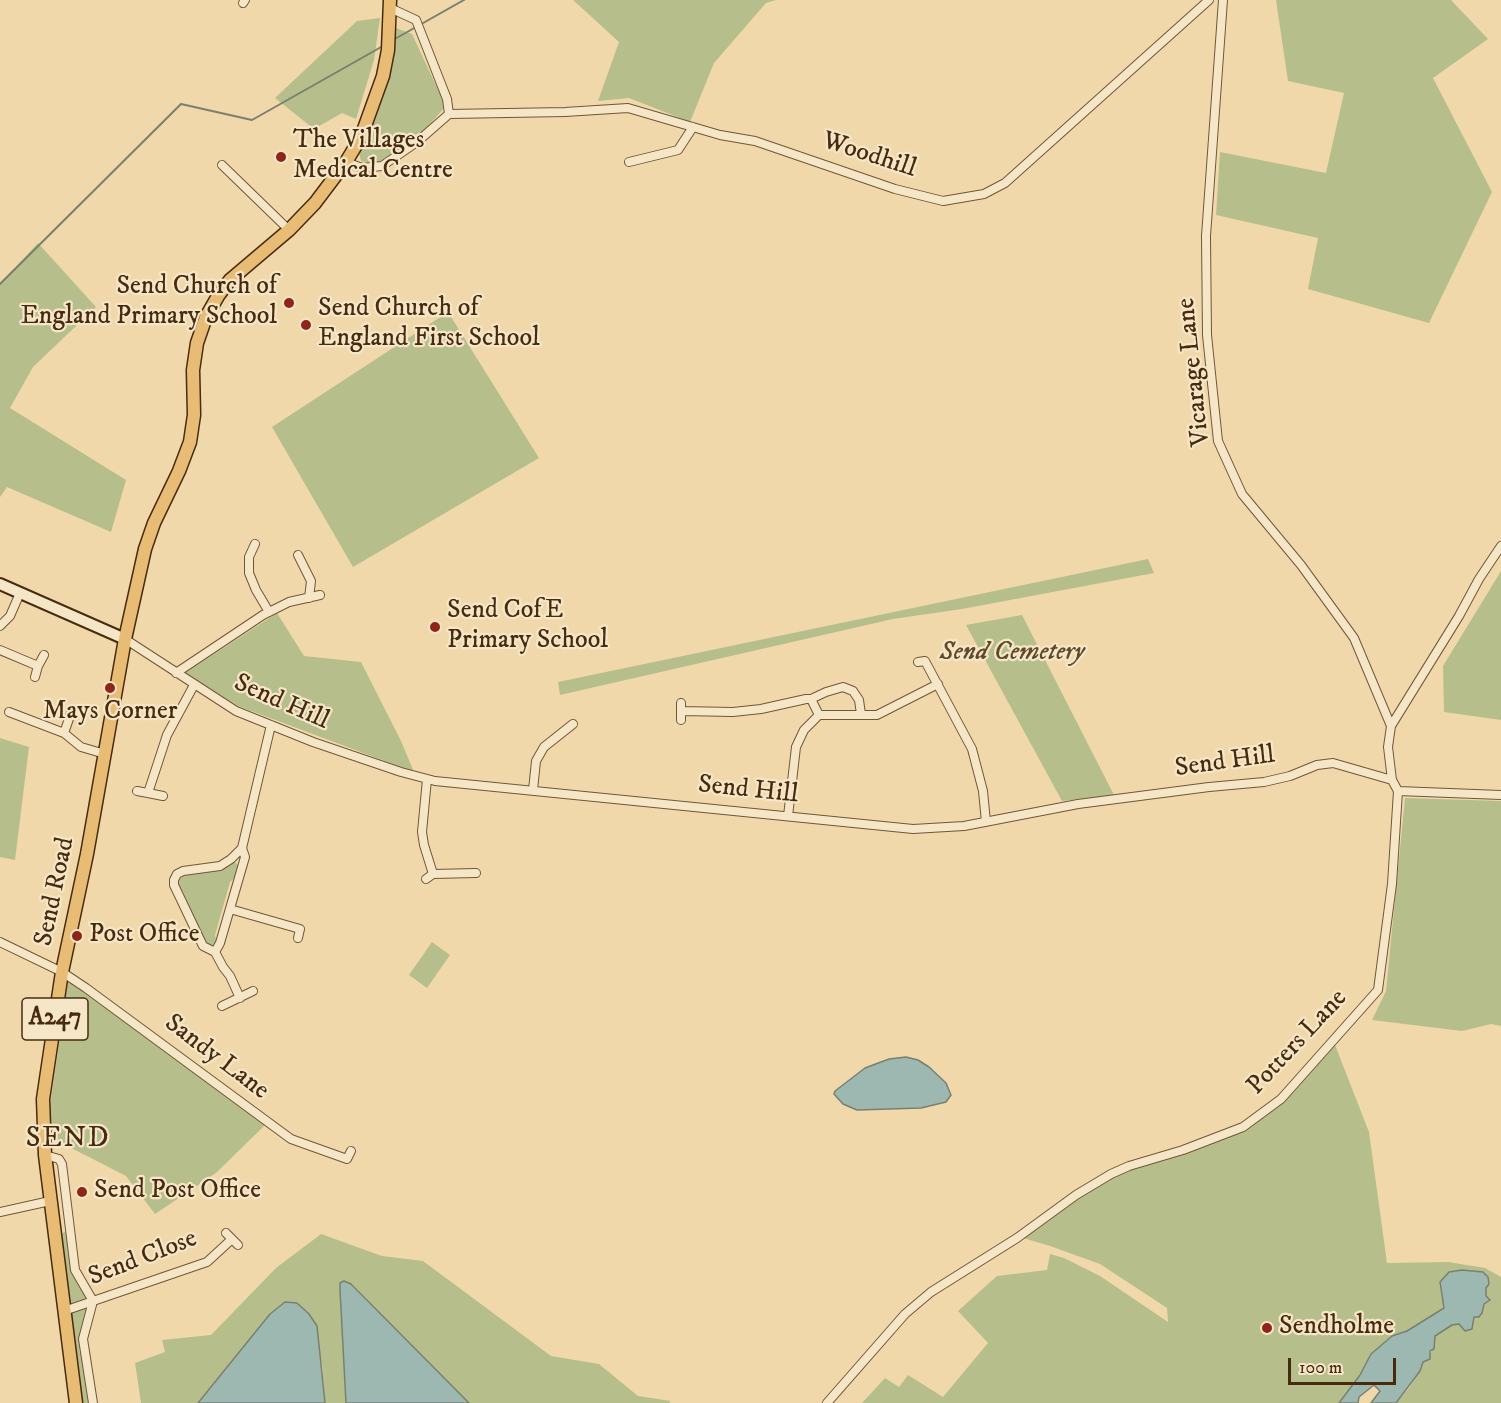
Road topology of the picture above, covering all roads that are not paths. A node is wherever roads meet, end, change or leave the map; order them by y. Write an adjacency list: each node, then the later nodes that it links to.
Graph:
1 (1209, 0): 5 (street, Woodhill)
2 (1223, 0): 36 (street, Vicarage Lane)
3 (390, 4): 4 (street); 6 (main road, A247)
4 (449, 114): 5 (street, Woodhill); 6 (street)
5 (693, 128): 7 (street)
6 (346, 162): 9 (main road, A247)
7 (628, 162)
8 (222, 165): 9 (street)
9 (289, 230): 19 (main road, A247)
10 (255, 544): 17 (street)
11 (1501, 546): 36 (street)
12 (298, 555): 16 (street)
13 (0, 584): 14 (main road)
14 (20, 593): 18 (street); 19 (main road)
15 (320, 596): 16 (street)
16 (309, 598): 17 (street)
17 (269, 612): 24 (street)
18 (0, 626)
19 (125, 639): 24 (street, Send Hill); 38 (main road, Send Road / A247)
20 (0, 650): 23 (street)
21 (44, 655): 23 (street)
22 (918, 662): 26 (street)
23 (38, 666): 25 (street)
24 (176, 673): 27 (street, Send Hill)
25 (35, 678)
26 (938, 684): 32 (street); 48 (street)
27 (194, 685): 35 (street, Send Hill); 44 (street)
28 (811, 699): 29 (street); 32 (street); 33 (street)
29 (681, 711)
30 (9, 712): 37 (street)
31 (71, 713): 37 (street)
32 (861, 714): 33 (street)
33 (819, 715): 47 (street)
34 (573, 724): 41 (street)
35 (271, 725): 40 (street, Send Hill); 49 (street)
36 (1391, 726): 39 (street)
37 (64, 733): 38 (street)
38 (105, 754): 55 (main road, Send Road / A247)
39 (1392, 780): 43 (street); 48 (street, Send Hill)
40 (424, 786): 41 (street, Send Hill); 50 (street)
41 (533, 790): 47 (street, Send Hill)
42 (137, 791): 44 (street)
43 (1398, 791): 45 (street); 68 (street, Potters Lane)
44 (148, 793): 46 (street)
45 (1501, 795)
46 (163, 796)
47 (788, 816): 48 (street, Send Hill)
48 (986, 822)
49 (242, 848): 51 (street); 54 (street)
50 (476, 873)
51 (230, 909): 52 (street); 54 (street)
52 (300, 930)
53 (0, 942): 55 (street)
54 (215, 952): 57 (street)
55 (62, 972): 59 (street, Sandy Lane); 60 (main road, Send Road / A247)
56 (253, 991): 57 (street)
57 (240, 998): 58 (street)
58 (222, 1006)
59 (351, 1151)
60 (45, 1155): 61 (main road, Send Road / A247); 64 (street)
61 (50, 1201): 62 (street); 65 (main road, Send Road / A247)
62 (0, 1212)
63 (232, 1239): 64 (street, Send Close)
64 (93, 1301): 65 (street, Send Close); 67 (street)
65 (64, 1311): 66 (main road, Send Road / A247)
66 (76, 1403)
67 (93, 1403)
68 (827, 1403)

